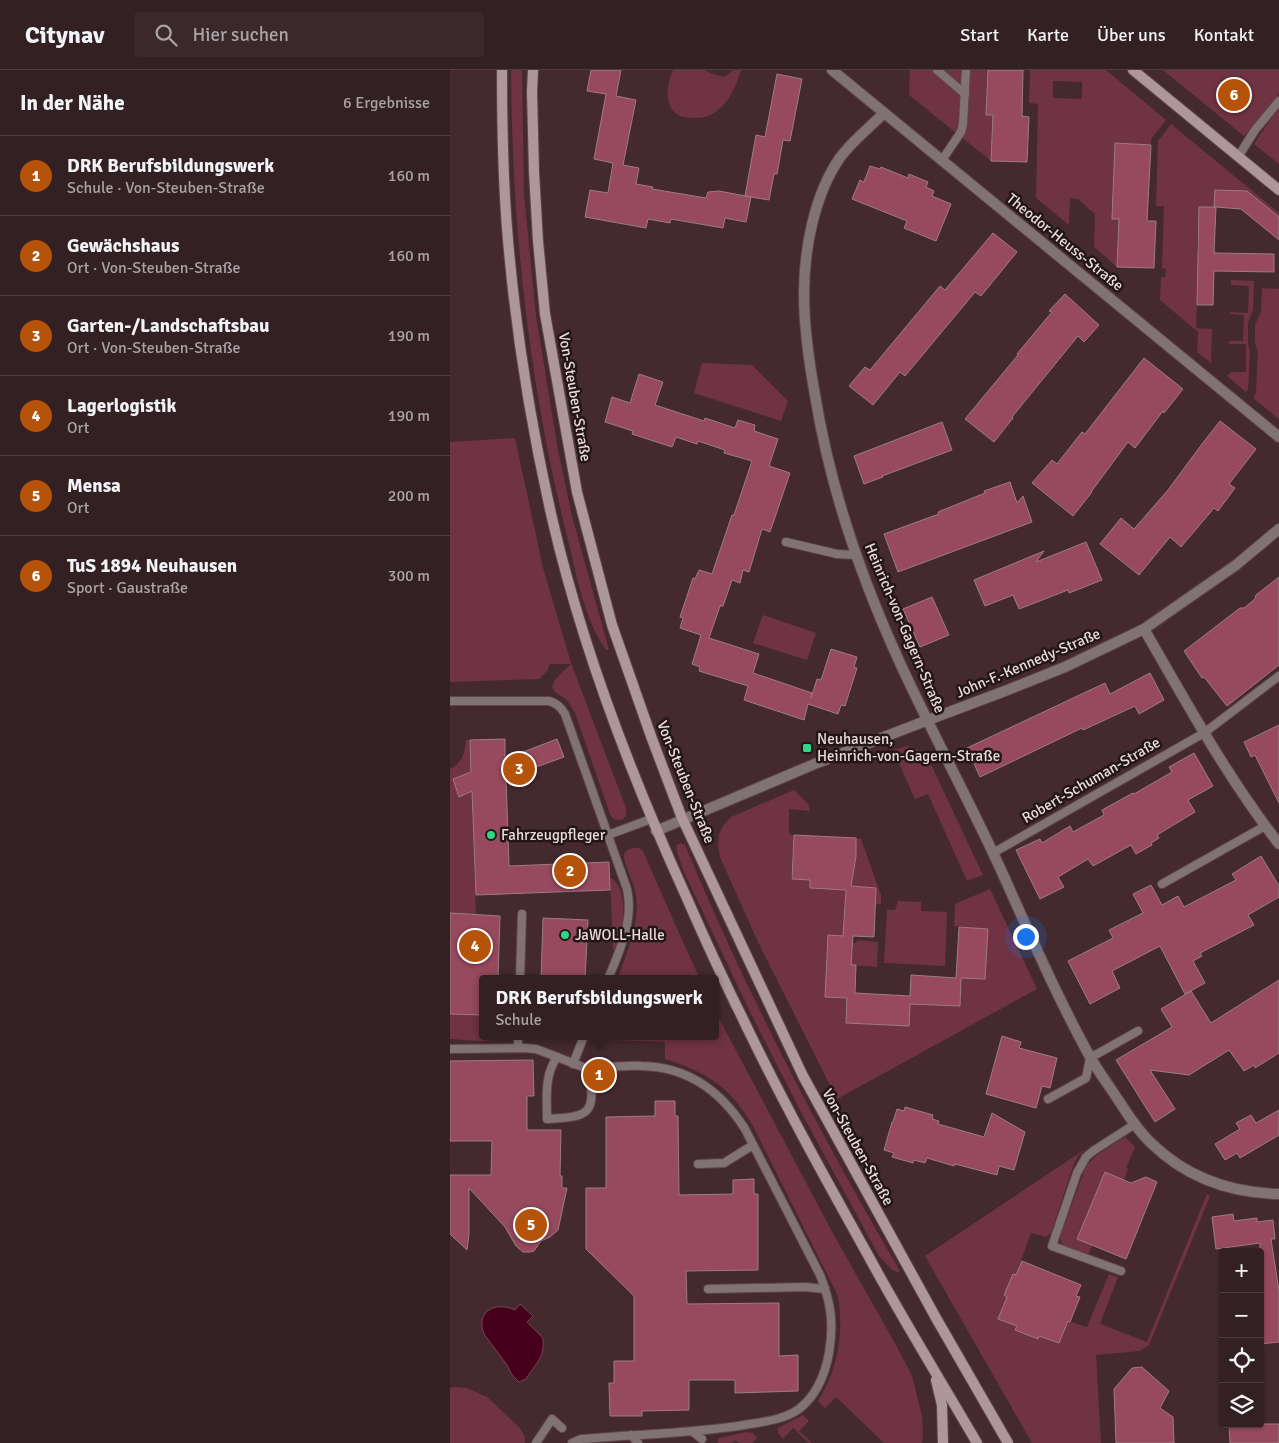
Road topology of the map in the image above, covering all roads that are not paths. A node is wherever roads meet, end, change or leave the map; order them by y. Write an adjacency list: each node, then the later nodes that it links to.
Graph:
1 (502, 70): 23 (street)
2 (533, 70): 22 (street, Von-Steuben-Straße)
3 (832, 70): 9 (street, Theodor-Heuss-Straße)
4 (937, 70): 7 (lane)
5 (966, 70): 7 (lane)
6 (1133, 70): 10 (street)
7 (965, 94): 11 (lane)
8 (1279, 101): 10 (lane)
9 (884, 114): 11 (street, Theodor-Heuss-Straße); 16 (street, Heinrich-von-Gagern-Straße)
10 (1238, 157): 12 (street)
11 (942, 160): 13 (street, Theodor-Heuss-Straße)
12 (1279, 190)
13 (1279, 437)
14 (1279, 529): 17 (street, John-F.-Kennedy-Straße)
15 (786, 542): 16 (lane)
16 (857, 555): 20 (street, Heinrich-von-Gagern-Straße)
17 (1144, 629): 20 (street, John-F.-Kennedy-Straße); 21 (street)
18 (1279, 676): 21 (lane)
19 (450, 702): 26 (lane)
20 (928, 720): 22 (street, John-F.-Kennedy-Straße); 28 (street, Heinrich-von-Gagern-Straße)
21 (1204, 734): 24 (street); 28 (lane, Robert-Schuman-Straße)
22 (682, 818): 25 (street, John-F.-Kennedy-Straße); 60 (street, Von-Steuben-Straße)
23 (651, 819): 25 (street); 26 (lane)
24 (1265, 826): 27 (street); 29 (lane)
25 (656, 831): 50 (street)
26 (608, 835): 32 (lane)
27 (1279, 844)
28 (993, 853): 39 (street, Heinrich-von-Gagern-Straße)
29 (1162, 884)
30 (522, 914): 31 (lane)
31 (520, 975)
32 (610, 975)
33 (1138, 1031): 39 (lane)
34 (518, 1040): 36 (lane)
35 (582, 1040): 40 (lane)
36 (518, 1048): 37 (lane); 38 (lane)
37 (450, 1049)
38 (557, 1057): 40 (lane); 41 (lane)
39 (1090, 1058): 42 (lane); 43 (street, Heinrich-von-Gagern-Straße)
40 (573, 1064): 41 (lane)
41 (588, 1069): 44 (lane)
42 (1048, 1100)
43 (1135, 1124): 46 (street, Heinrich-von-Gagern-Straße); 47 (lane)
44 (753, 1145): 45 (lane); 48 (lane)
45 (698, 1164)
46 (1279, 1194)
47 (1121, 1271)
48 (825, 1288): 49 (lane); 52 (lane)
49 (708, 1289)
50 (932, 1367): 58 (street); 59 (street)
51 (562, 1428): 55 (lane)
52 (693, 1432): 53 (lane); 54 (lane)
53 (631, 1435): 56 (lane); 57 (lane)
54 (702, 1439)
55 (536, 1443)
56 (573, 1443)
57 (638, 1443)
58 (943, 1443)
59 (977, 1443)
60 (1008, 1443)

